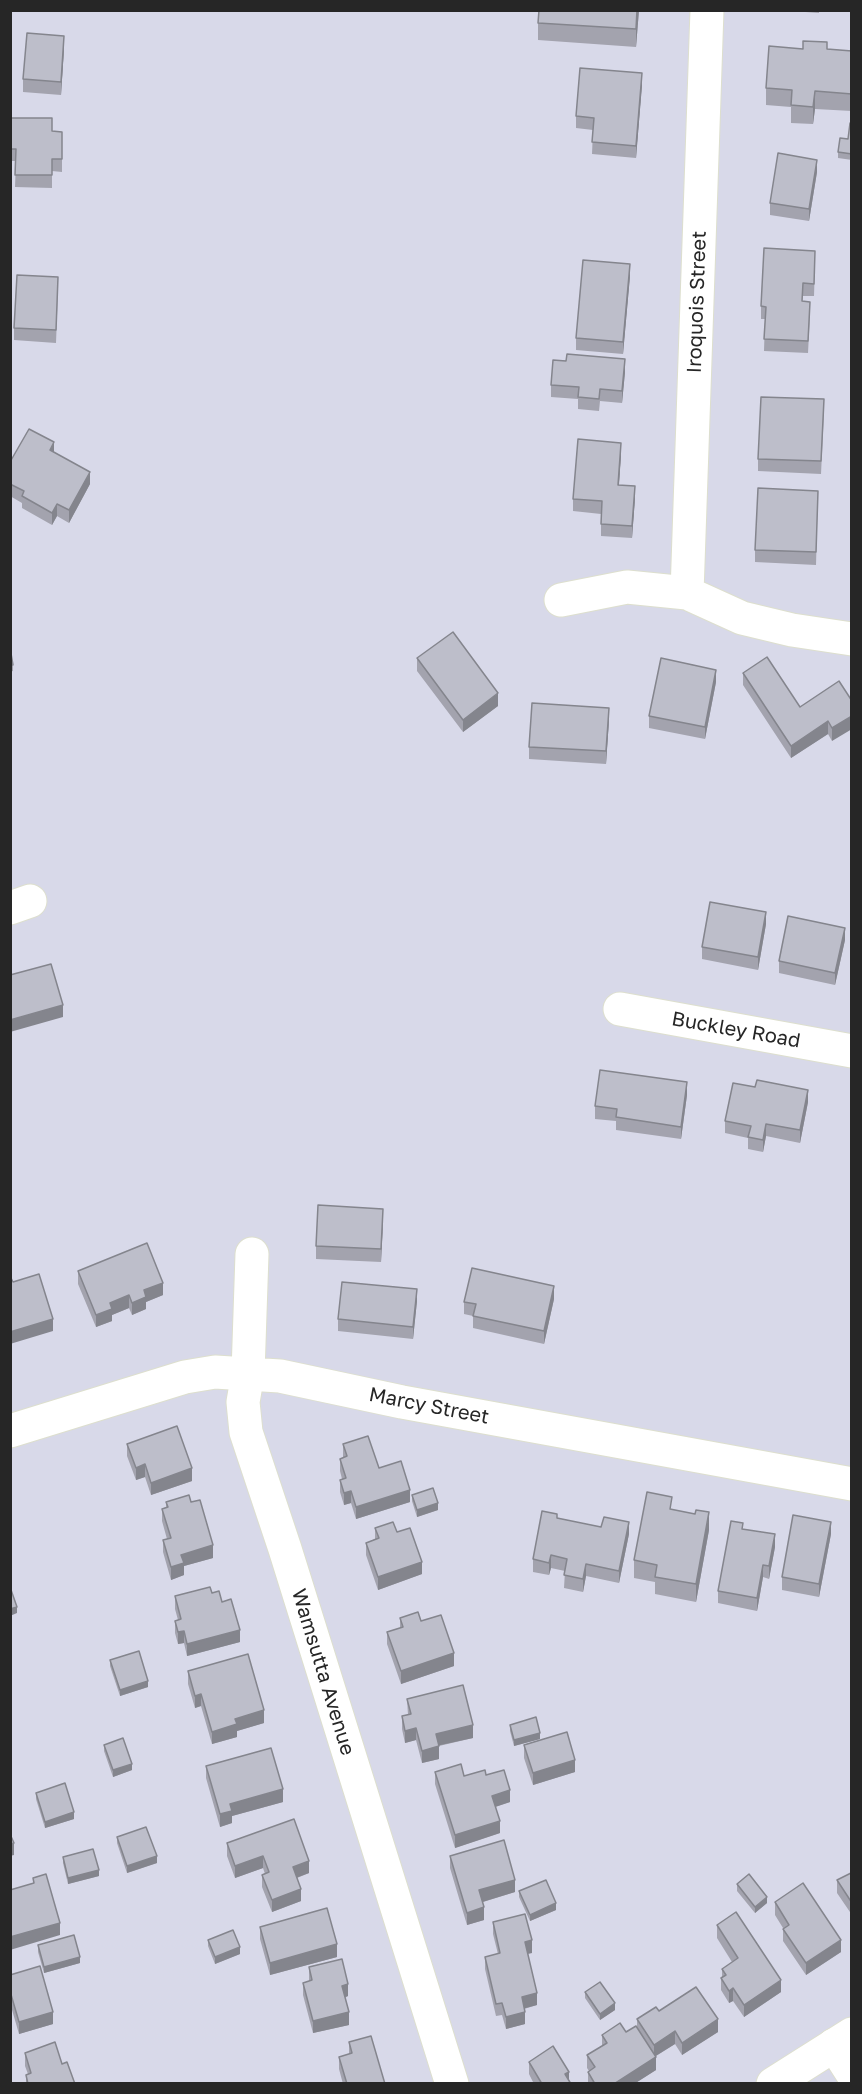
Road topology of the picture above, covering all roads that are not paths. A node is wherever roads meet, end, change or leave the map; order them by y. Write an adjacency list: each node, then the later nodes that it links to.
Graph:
1 (707, 10): 2 (street, Iroquois Street)
2 (687, 593): 3 (street); 4 (street)
3 (561, 600)
4 (852, 639)
5 (620, 1009): 6 (street, Buckley Road)
6 (852, 1052)
7 (252, 1254): 8 (street, Wamsutta Avenue)
8 (248, 1373): 9 (street, Marcy Street); 10 (street, Marcy Street); 13 (street, Wamsutta Avenue)
9 (10, 1431)
10 (852, 1484)
11 (843, 2039): 12 (street); 14 (street)
12 (852, 2073)
13 (452, 2084)
14 (773, 2084)

